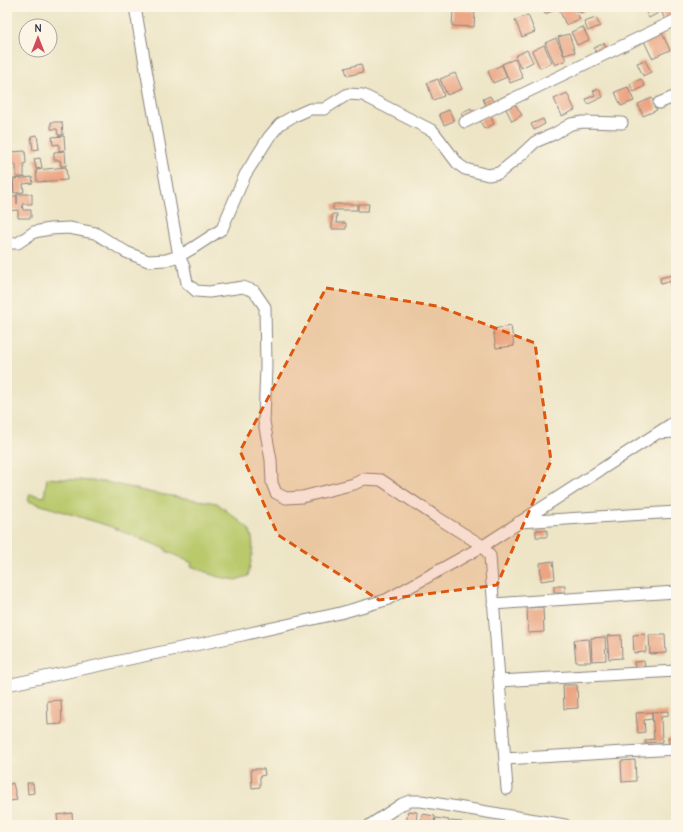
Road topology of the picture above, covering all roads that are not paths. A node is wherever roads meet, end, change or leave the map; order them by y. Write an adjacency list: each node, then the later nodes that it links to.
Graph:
1 (135, 7): 8 (street)
2 (676, 20): 5 (street)
3 (676, 96): 4 (street)
4 (659, 103)
5 (465, 122)
6 (622, 123): 8 (street)
7 (7, 243): 8 (street)
8 (179, 256): 14 (street)
9 (676, 421): 11 (street)
10 (676, 432): 11 (street)
11 (657, 433): 13 (street)
12 (676, 512): 13 (street)
13 (519, 522): 14 (street)
14 (483, 546): 16 (street); 19 (street)
15 (676, 592): 16 (street)
16 (493, 604): 18 (street)
17 (676, 670): 18 (street)
18 (499, 681): 21 (street)
19 (7, 685)
20 (676, 749): 21 (street)
21 (505, 759): 22 (street)
22 (507, 789)
23 (370, 825): 24 (street)
24 (565, 825)

